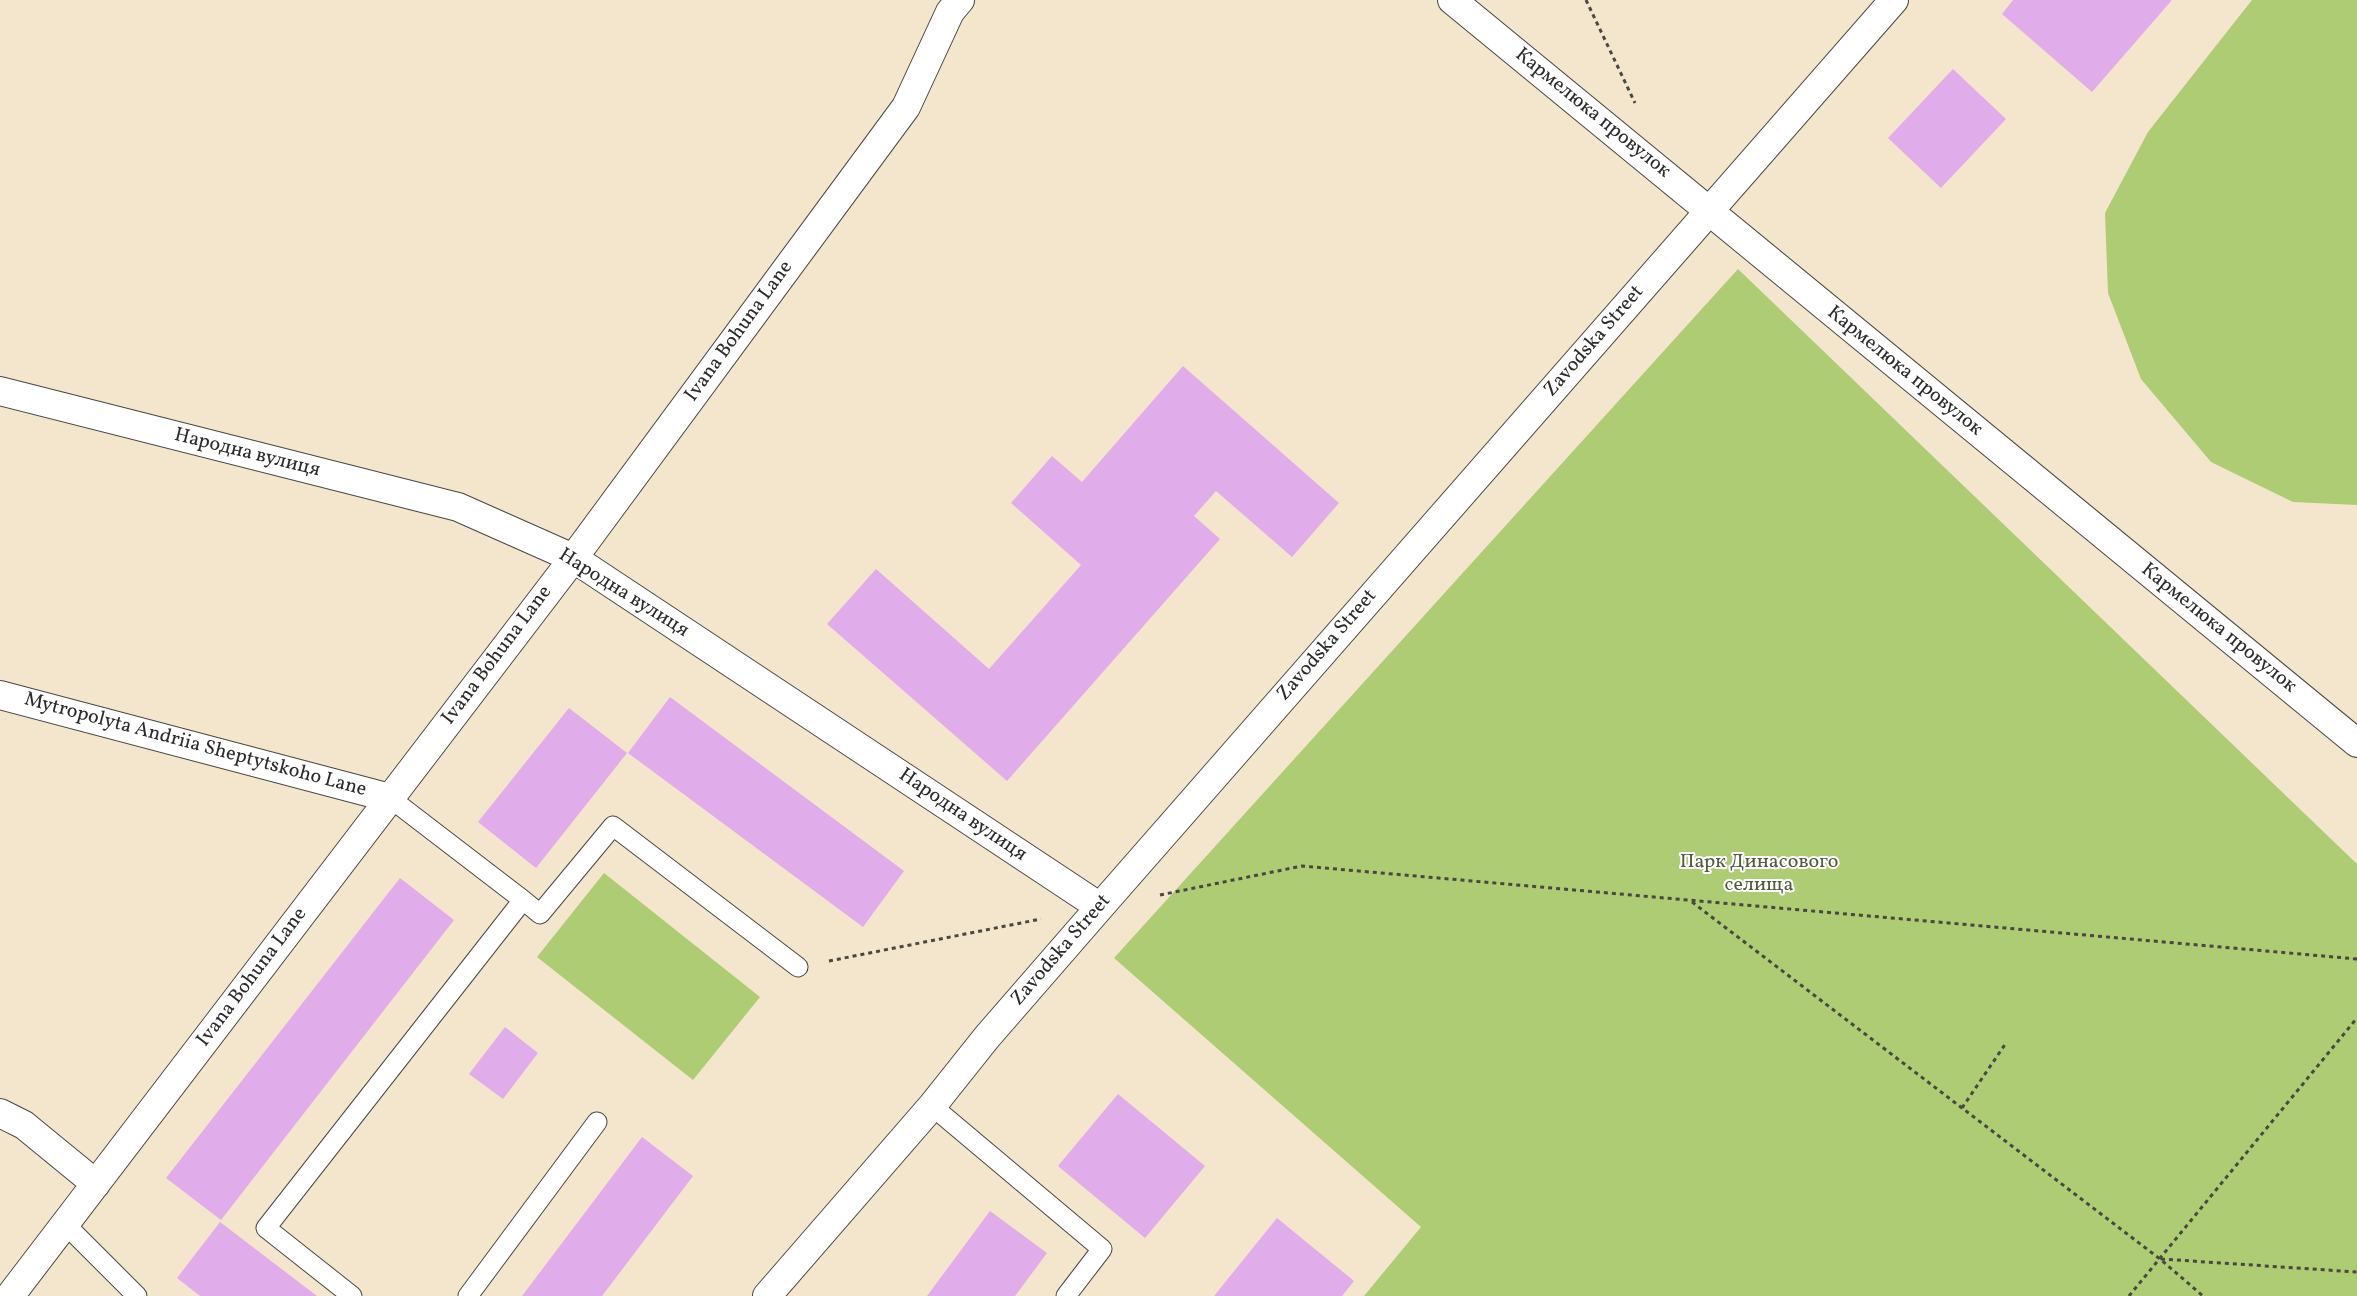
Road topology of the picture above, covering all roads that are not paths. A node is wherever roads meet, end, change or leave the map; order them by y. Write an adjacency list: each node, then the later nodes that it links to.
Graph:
1 (960, 0): 6 (street, Ivana Bohuna Lane)
2 (1452, 0): 4 (street, Кармелюка провулок)
3 (1894, 0): 4 (street, Zavodska Street)
4 (1710, 212): 8 (street, Кармелюка провулок); 11 (street, Zavodska Street)
5 (0, 391): 6 (street, Народна вулиця)
6 (573, 558): 9 (street, Ivana Bohuna Lane); 11 (street, Народна вулиця)
7 (0, 695): 9 (street, Mytropolyta Andriia Sheptytskoho Lane)
8 (2357, 743)
9 (390, 798): 10 (lane); 16 (street, Ivana Bohuna Lane)
10 (522, 900): 12 (lane); 20 (lane)
11 (1100, 907): 13 (street, Zavodska Street)
12 (798, 967)
13 (932, 1106): 22 (street, Zavodska Street); 23 (lane)
14 (0, 1113): 16 (street)
15 (597, 1122): 21 (lane)
16 (96, 1184): 17 (street, Ivana Bohuna Lane)
17 (65, 1224): 18 (street, Ivana Bohuna Lane); 19 (lane)
18 (10, 1296)
19 (137, 1296)
20 (352, 1296)
21 (468, 1296)
22 (767, 1296)
23 (1066, 1296)

